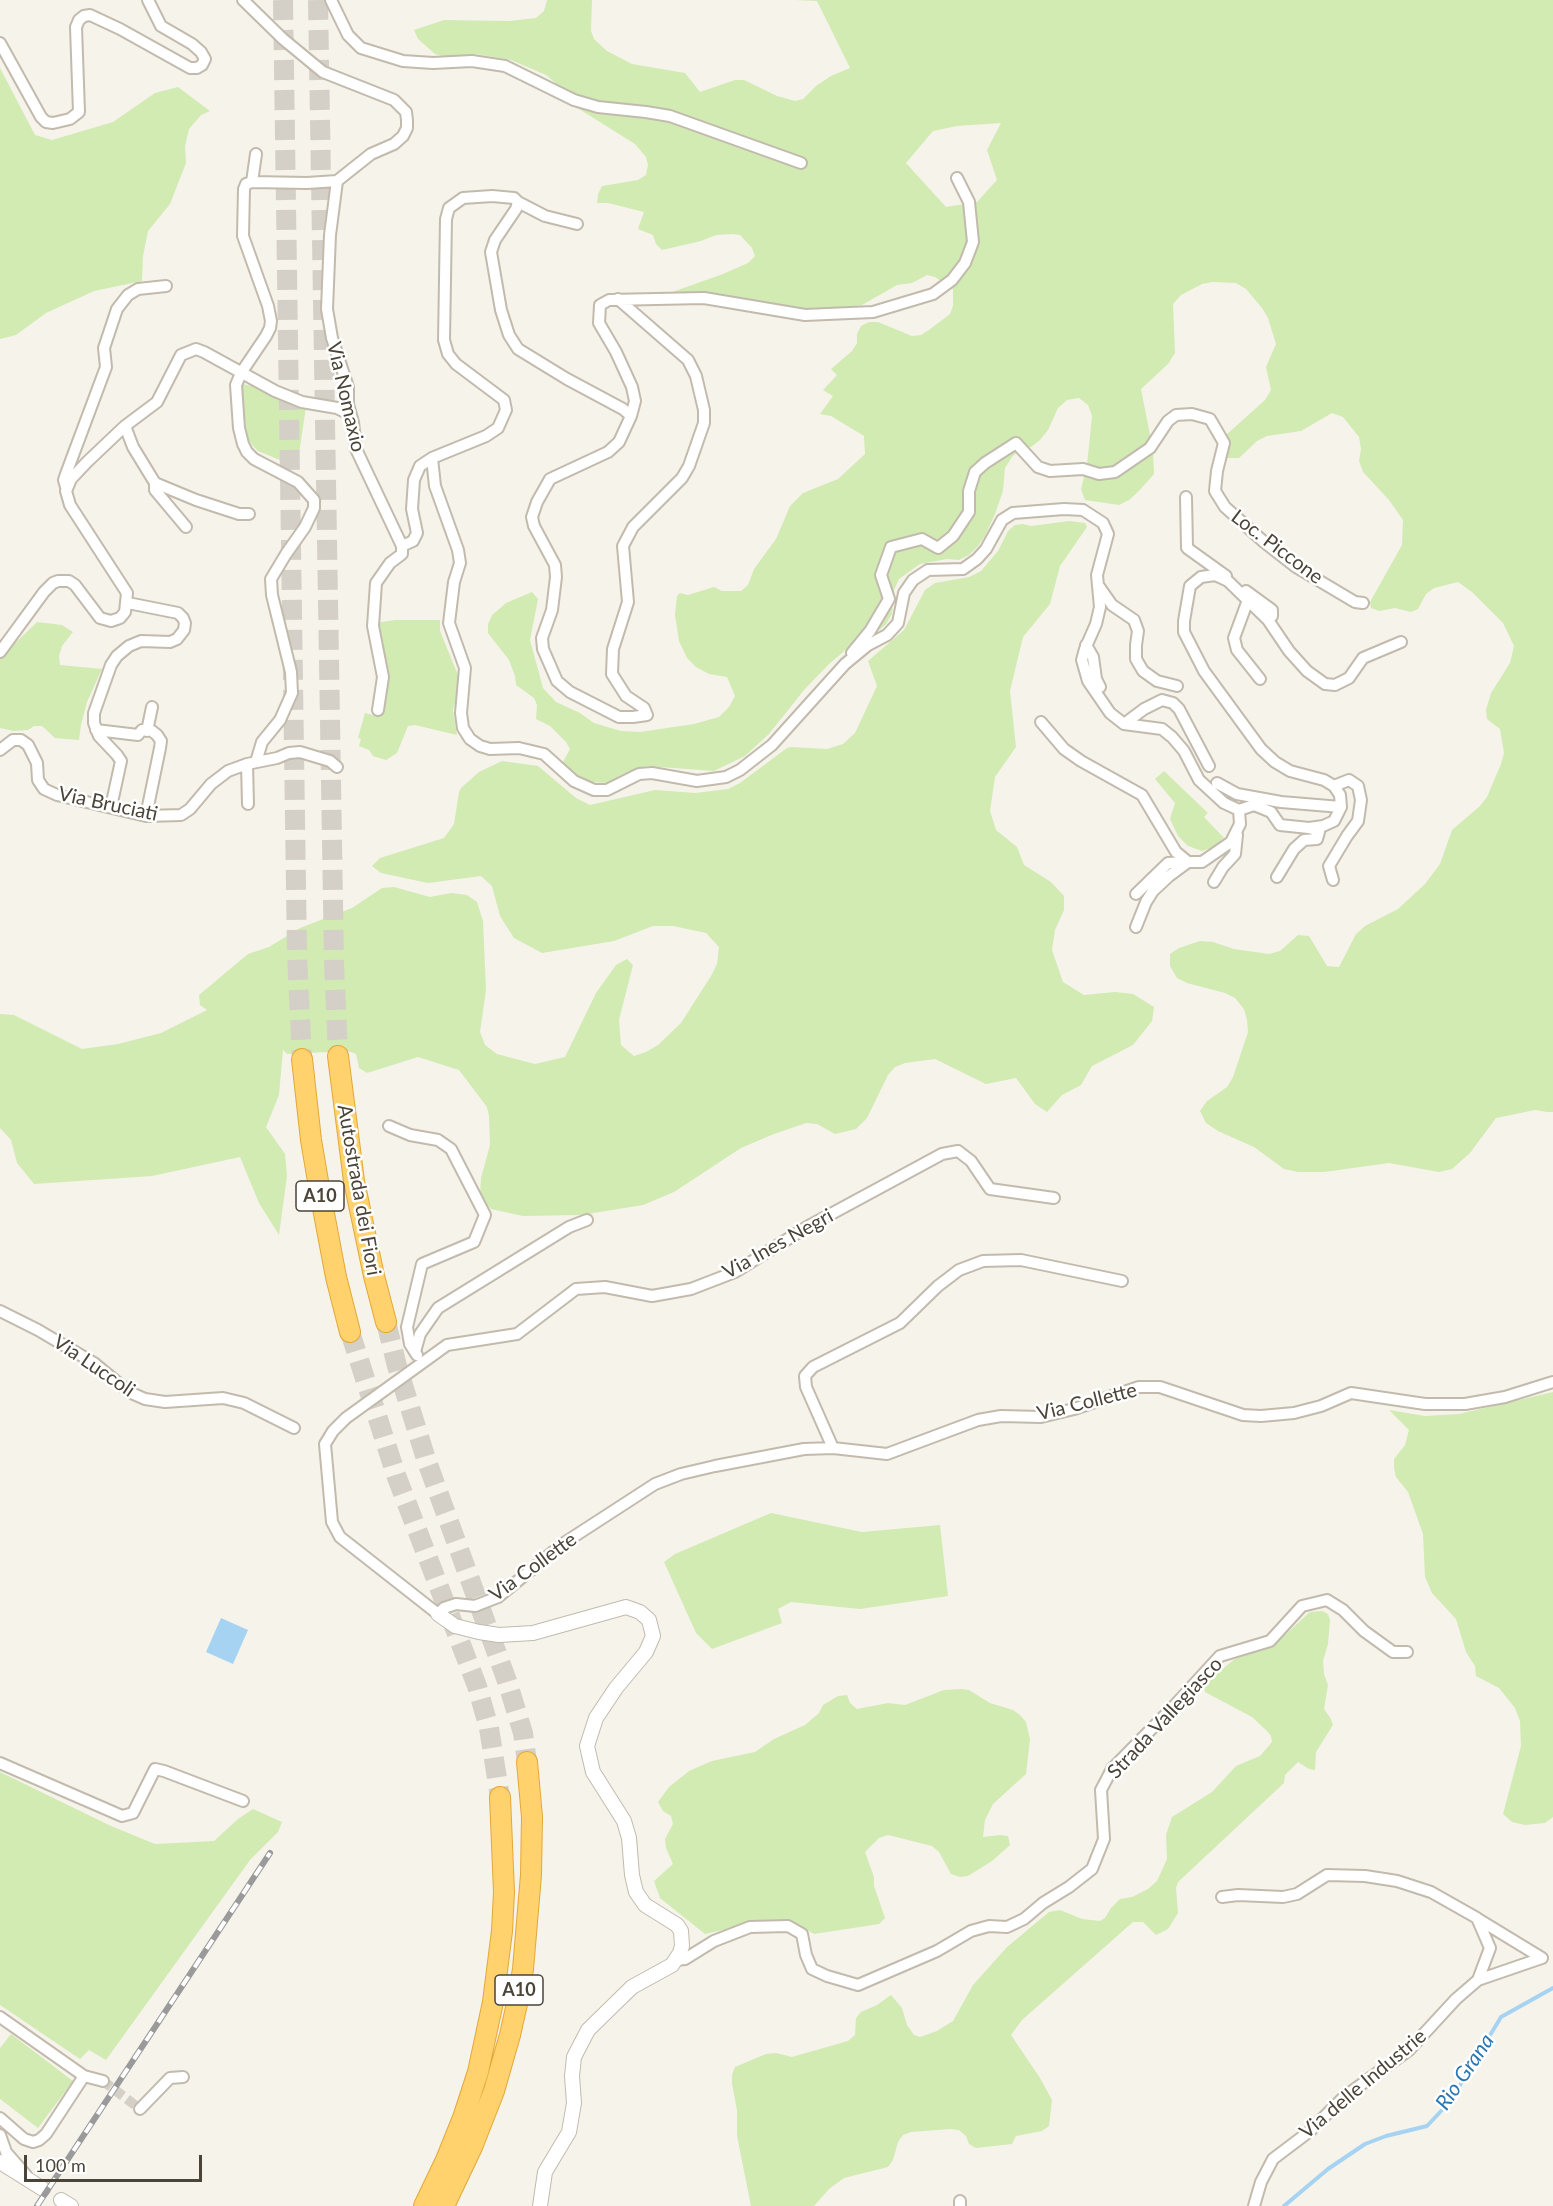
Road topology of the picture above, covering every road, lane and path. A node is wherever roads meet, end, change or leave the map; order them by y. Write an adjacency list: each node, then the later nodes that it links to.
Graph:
1 (148, 0): 4 (street)
2 (243, 0): 8 (street)
3 (331, 0): 6 (street)
4 (0, 42)
5 (256, 154): 9 (street)
6 (801, 163)
7 (957, 177): 13 (street)
8 (337, 181): 9 (street); 15 (street, Via Nomaxio)
9 (252, 182): 14 (street)
10 (518, 202): 11 (street); 16 (street); 18 (street)
11 (577, 224)
12 (166, 286): 20 (street)
13 (618, 299): 16 (street); 16 (street)
14 (241, 373): 15 (street); 17 (street); 44 (street)
15 (351, 415): 24 (street, Via Nomaxio)
16 (631, 416)
17 (125, 426): 19 (street); 20 (street)
18 (432, 458): 24 (street); 33 (street)
19 (155, 483): 22 (street); 23 (street)
20 (66, 491): 27 (street)
21 (1186, 497): 29 (street)
22 (249, 514)
23 (186, 527)
24 (402, 546): 38 (street)
25 (1098, 585): 31 (street); 33 (street); 35 (street)
26 (1248, 600): 29 (street); 34 (street); 48 (street)
27 (128, 603): 32 (street); 41 (street)
28 (1363, 603): 33 (street, Loc. Piccone)
29 (1268, 620): 30 (street)
30 (1401, 642)
31 (1086, 645): 36 (street); 40 (street)
32 (0, 652)
33 (845, 664)
34 (1260, 679)
35 (1177, 686)
36 (1100, 687)
37 (152, 707): 42 (street)
38 (378, 710)
39 (1041, 722): 56 (street)
40 (1124, 724): 45 (street); 52 (street)
41 (96, 730): 42 (street); 50 (street)
42 (147, 731): 53 (street)
43 (0, 750): 50 (street, Via Bruciati)
44 (251, 763): 46 (street, Via Bruciati); 49 (street); 53 (street, Via Bruciati)
45 (1209, 766)
46 (337, 767)
47 (1217, 783): 51 (street)
48 (1334, 786): 51 (street); 58 (street)
49 (248, 804)
50 (111, 807): 53 (street, Via Bruciati)
51 (1341, 807): 54 (street)
52 (1239, 810): 54 (street); 55 (street)
53 (146, 816)
54 (1309, 828): 57 (street)
55 (1237, 830): 56 (street); 59 (street)
56 (1188, 862): 60 (street); 61 (street)
57 (1276, 877)
58 (1333, 880)
59 (1214, 882)
60 (1136, 894)
61 (1137, 927)
62 (338, 1056): 69 (highway, Autostrada dei Fiori / A10)
63 (302, 1059): 70 (highway, Autostrada dei Fiori / A10)
64 (389, 1126): 71 (street)
65 (1054, 1198): 72 (street, Via Ines Negri)
66 (587, 1220): 71 (street)
67 (1122, 1281): 75 (street)
68 (0, 1311): 74 (street, Via Luccoli)
69 (386, 1322)
70 (350, 1332)
71 (415, 1352): 72 (street)
72 (422, 1363): 76 (street, Via Ines Negri)
73 (1553, 1382): 75 (street, Via Collette)
74 (294, 1428)
75 (832, 1448): 76 (street, Via Collette)
76 (438, 1614): 86 (street)
77 (1407, 1652): 86 (street, Strada Vallegiasco)
78 (527, 1762): 98 (highway, A10)
79 (0, 1763): 81 (street)
80 (500, 1797): 97 (highway, A10)
81 (243, 1801)
82 (1222, 1898): 83 (street)
83 (1477, 1918): 84 (street); 85 (street)
84 (1506, 1937): 85 (street); 87 (street)
85 (1490, 1948): 87 (street, Via delle Industrie)
86 (676, 1960): 99 (street)
87 (1478, 1980): 100 (street, Via delle Industrie)
88 (0, 2017): 89 (street)
89 (84, 2076): 91 (street); 93 (street)
90 (183, 2077): 92 (street)
91 (103, 2081)
92 (140, 2109)
93 (0, 2118)
94 (0, 2137): 96 (street)
95 (0, 2162): 96 (street)
96 (38, 2185)
97 (424, 2206)
98 (444, 2206)
99 (540, 2206)
100 (1254, 2206)

